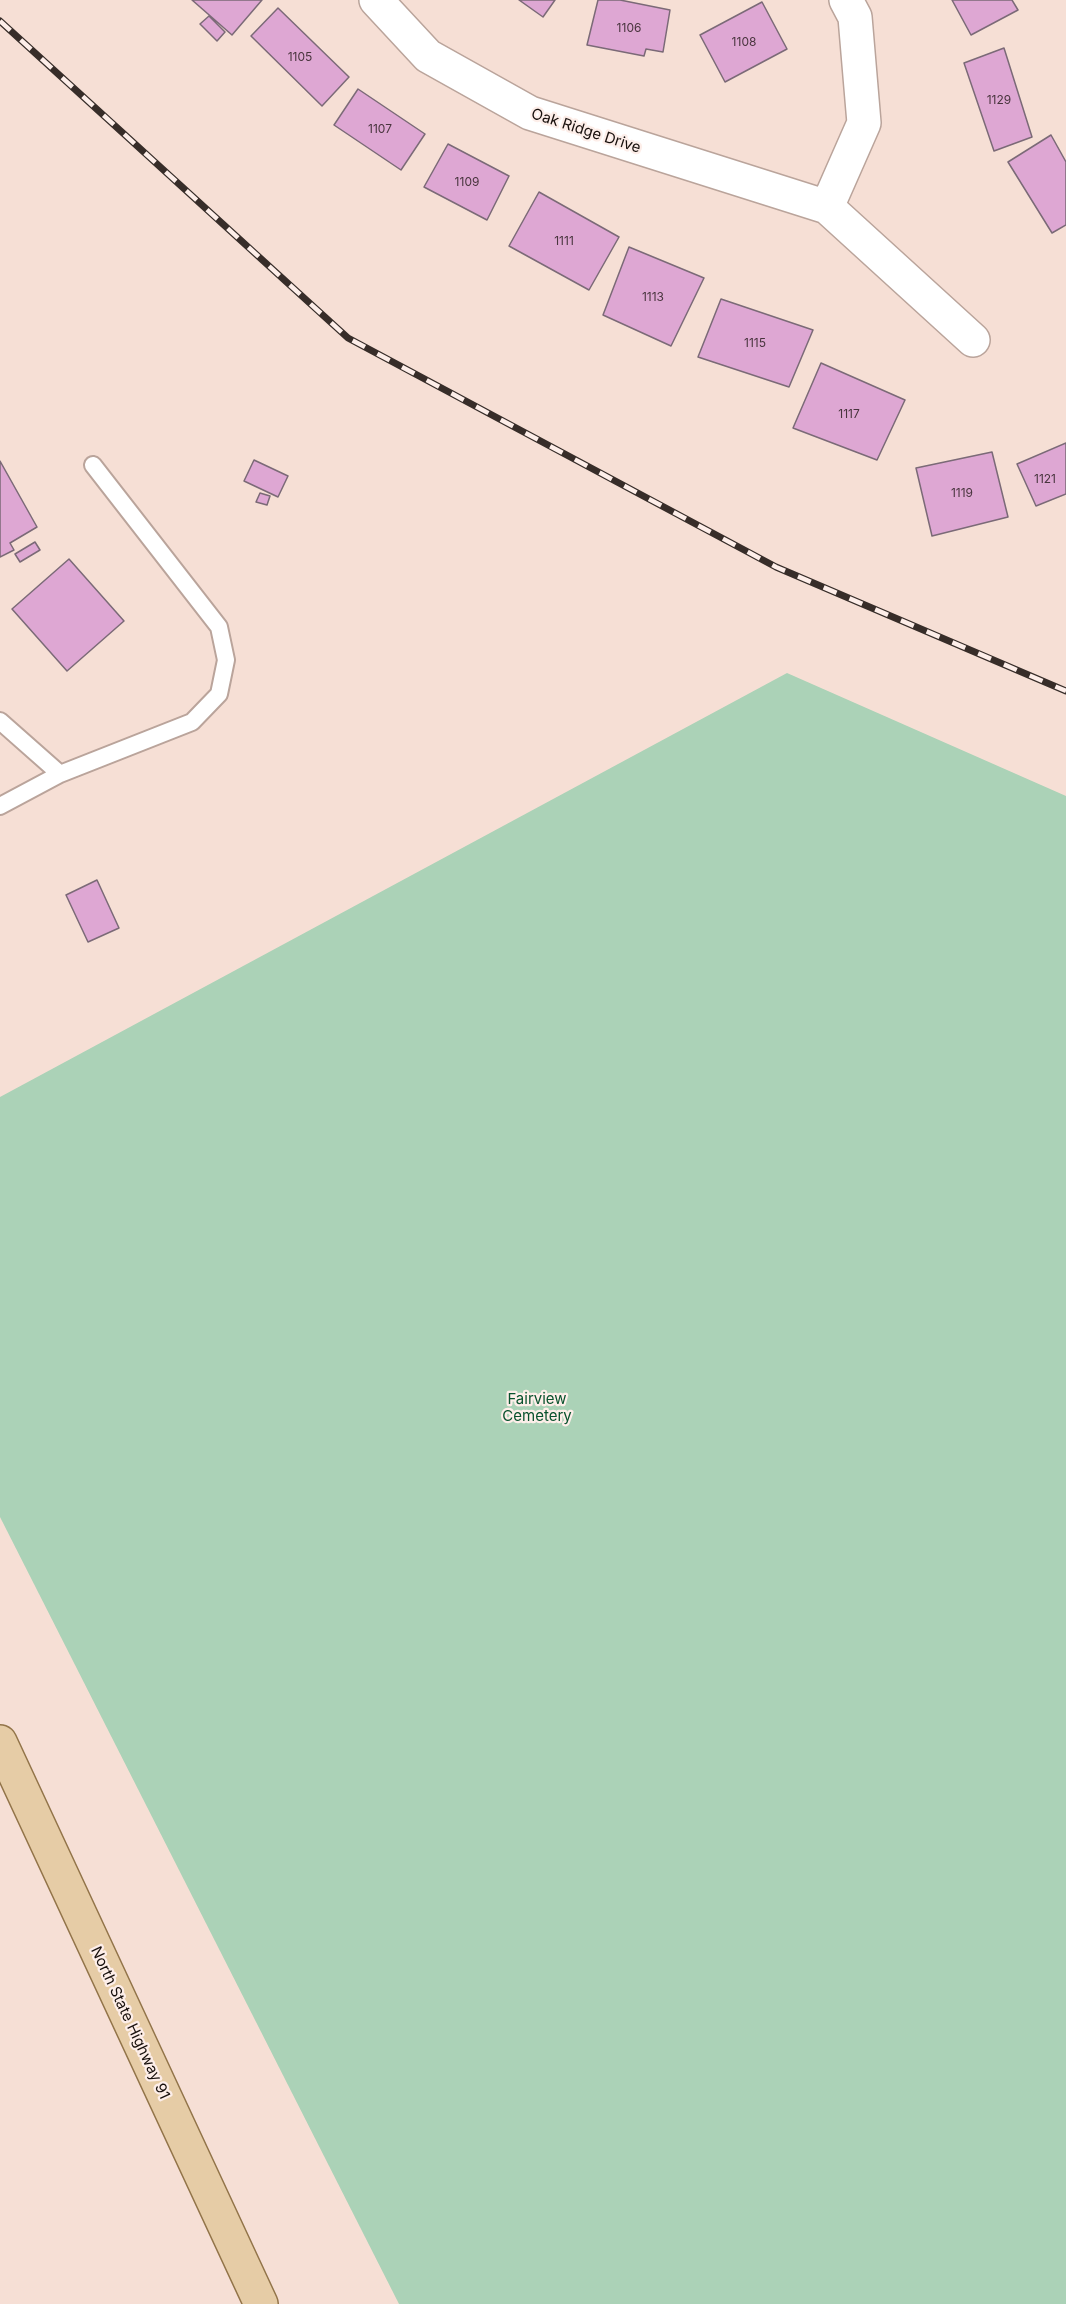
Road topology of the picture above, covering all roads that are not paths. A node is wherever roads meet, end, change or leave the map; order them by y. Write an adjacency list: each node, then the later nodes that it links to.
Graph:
1 (376, 0): 3 (street, Oak Ridge Drive)
2 (846, 0): 3 (street)
3 (827, 207): 4 (street, Oak Ridge Drive)
4 (973, 340)
5 (93, 465): 7 (lane)
6 (0, 721): 7 (lane)
7 (60, 774): 8 (lane)
8 (0, 806)
9 (4, 1762): 10 (main road, North State Highway 91)
10 (261, 2304)

